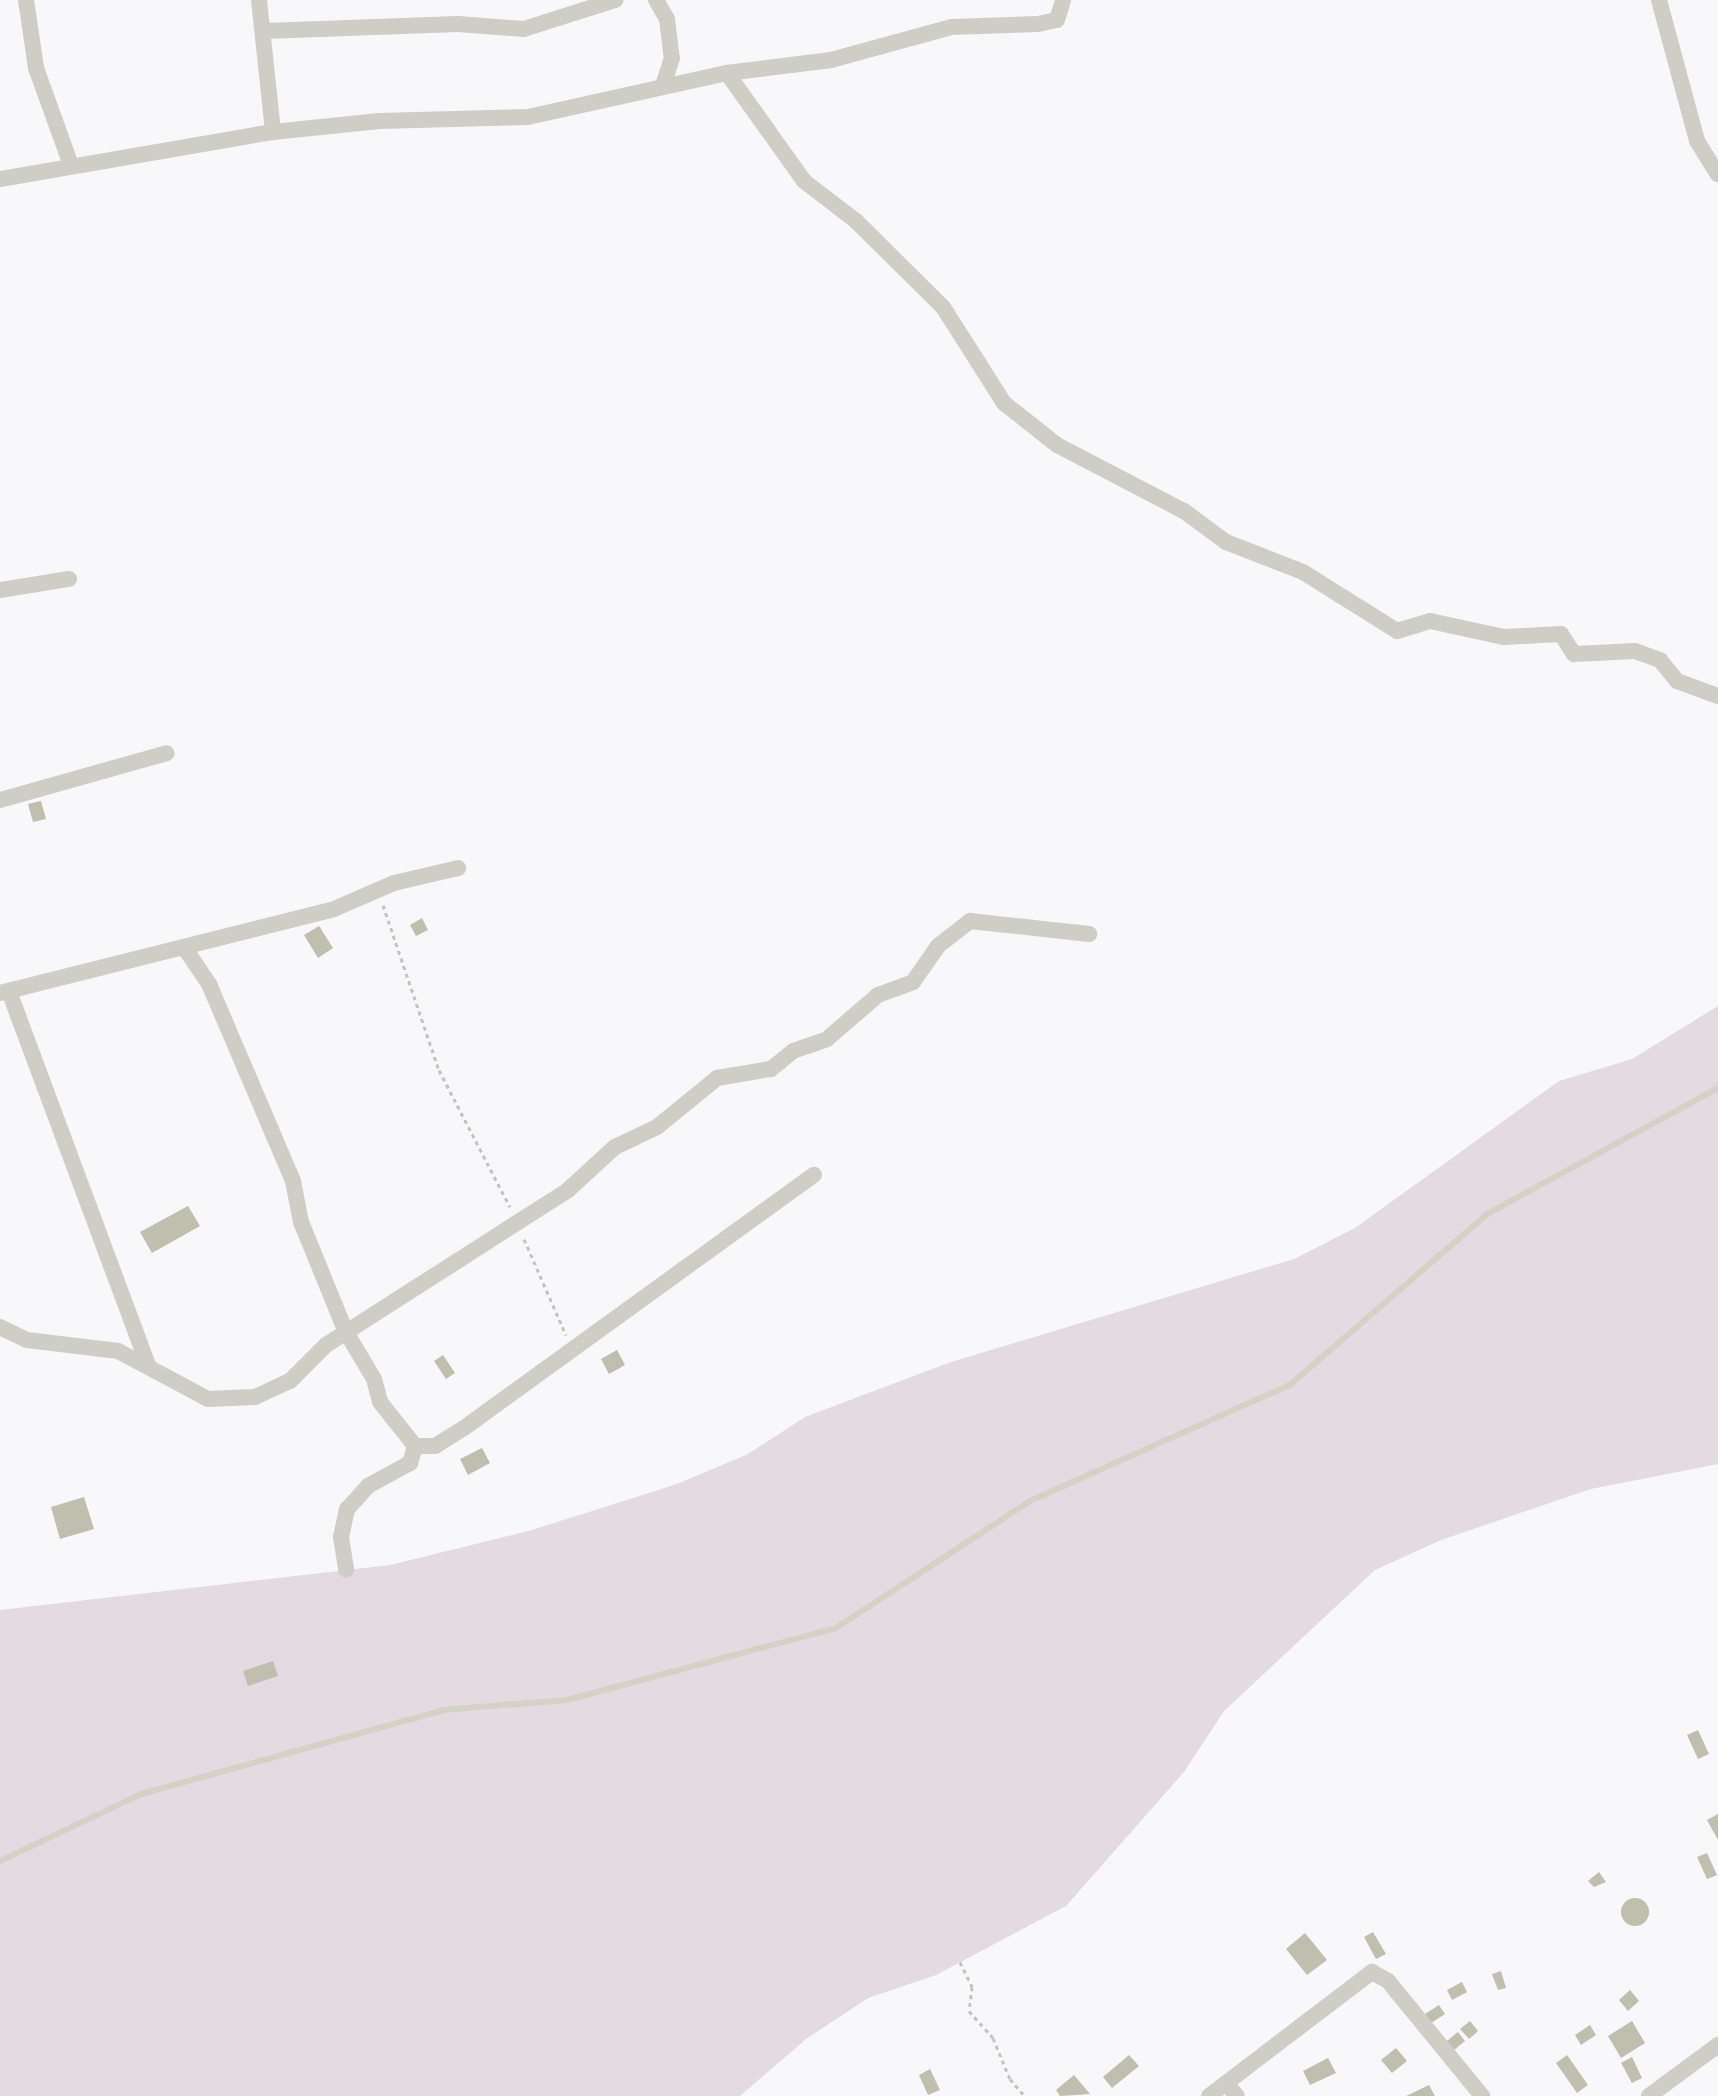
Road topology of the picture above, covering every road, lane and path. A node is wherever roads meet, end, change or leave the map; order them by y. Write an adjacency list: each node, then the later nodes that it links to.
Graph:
1 (26, 0): 11 (street)
2 (259, 0): 7 (street)
3 (615, 0): 7 (street)
4 (656, 0): 9 (street)
5 (1063, 0): 8 (street)
6 (1659, 0): 12 (street)
7 (265, 31): 10 (street)
8 (727, 73): 9 (street); 16 (street)
9 (663, 86): 10 (street)
10 (273, 132): 11 (street)
11 (71, 165): 13 (street)
12 (1718, 174)
13 (0, 179)
14 (69, 579): 15 (street)
15 (0, 590)
16 (1718, 696)
17 (167, 753): 18 (street)
18 (0, 800)
19 (458, 868): 20 (street)
20 (378, 890): 22 (street); 25 (path)
21 (1089, 934): 25 (street)
22 (184, 947): 23 (street); 27 (street)
23 (5, 994): 29 (street)
24 (814, 1175): 28 (street)
25 (516, 1220): 27 (street); 28 (path)
26 (0, 1327): 29 (street)
27 (346, 1332): 29 (street); 30 (street)
28 (571, 1349): 30 (street)
29 (148, 1366)
30 (415, 1446): 31 (street)
31 (346, 1570)
32 (960, 1962): 35 (path)
33 (1718, 2045): 38 (street)
34 (1231, 2090): 36 (street); 37 (street)
35 (1025, 2096)
36 (1209, 2096)
37 (1482, 2096)
38 (1649, 2096)

